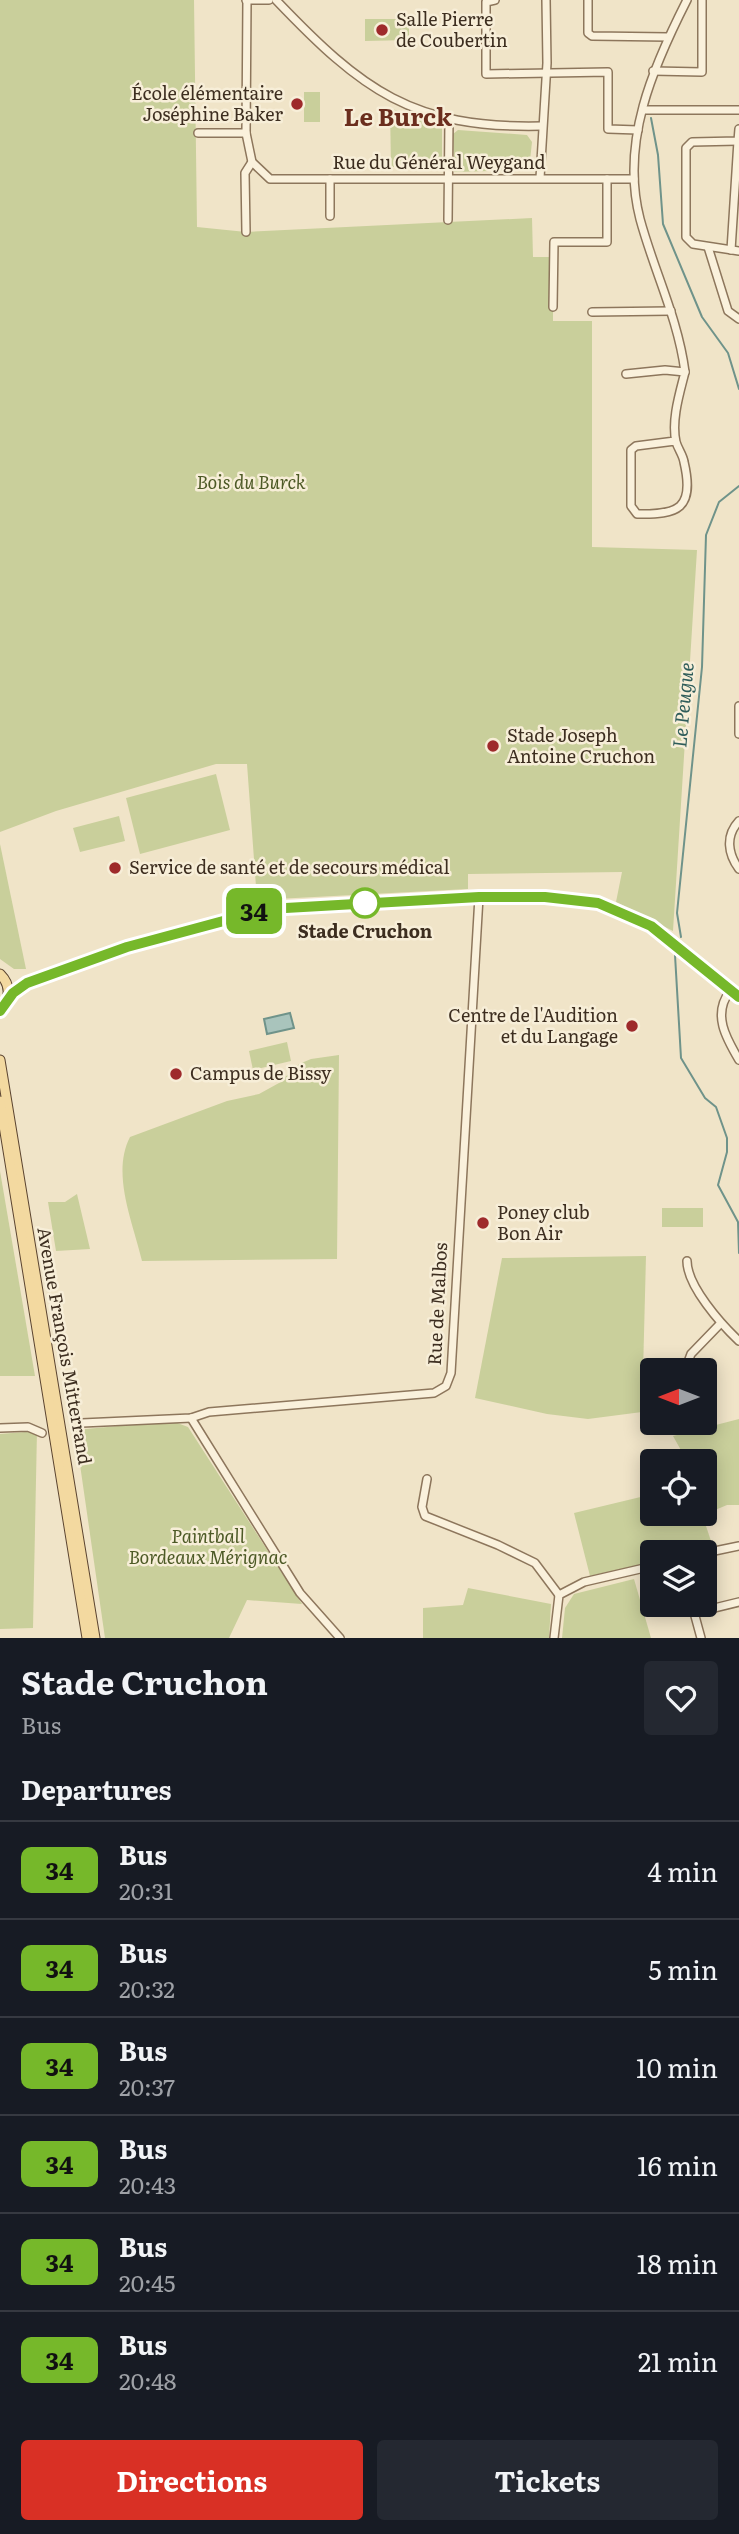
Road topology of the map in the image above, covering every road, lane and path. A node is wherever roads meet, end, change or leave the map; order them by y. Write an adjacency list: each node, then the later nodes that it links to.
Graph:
1 (247, 0): 2 (street); 19 (street)
2 (269, 0)
3 (276, 0): 14 (street)
4 (495, 0): 11 (street)
5 (545, 0): 11 (street)
6 (588, 0): 9 (street)
7 (687, 0): 9 (street)
8 (702, 0): 10 (street)
9 (668, 37): 10 (street)
10 (653, 71): 12 (street)
11 (546, 73): 15 (street); 17 (street)
12 (643, 110): 13 (street); 17 (street)
13 (739, 110)
14 (449, 120): 15 (street); 22 (street)
15 (542, 126): 23 (street)
16 (739, 129): 20 (street)
17 (638, 130): 26 (street)
18 (198, 133): 19 (street)
19 (246, 133): 21 (street)
20 (738, 141): 30 (street); 31 (street)
21 (252, 162): 24 (street, Rue du Général Weygand); 29 (street)
22 (450, 178): 23 (street, Rue du Général Weygand); 24 (street, Rue du Général Weygand); 28 (street)
23 (540, 178): 25 (street, Rue du Général Weygand)
24 (330, 179): 27 (street)
25 (607, 179): 26 (street, Rue du Général Weygand); 32 (street)
26 (634, 179): 33 (street)
27 (330, 216)
28 (448, 220)
29 (246, 232)
30 (708, 247): 31 (street); 35 (street)
31 (735, 250)
32 (553, 307)
33 (671, 311): 34 (street); 36 (street)
34 (592, 312)
35 (739, 319)
36 (685, 372): 37 (street); 38 (street)
37 (626, 374)
38 (675, 440): 38 (street)
39 (739, 706): 40 (street)
40 (739, 734)
41 (739, 821): 42 (street)
42 (739, 869)
43 (479, 897): 45 (main road); 46 (main road); 56 (street, Rue de Malbos)
44 (2, 976): 45 (main road); 47 (main road)
45 (27, 983): 47 (main road)
46 (735, 994): 50 (street)
47 (8, 999): 48 (main road)
48 (0, 1011)
49 (0, 1060): 69 (main road, Avenue François Mitterrand)
50 (739, 1060)
51 (0, 1101): 68 (main road, Avenue François Mitterrand)
52 (687, 1261): 53 (street)
53 (720, 1324): 54 (street); 55 (street)
54 (739, 1341)
55 (690, 1358)
56 (191, 1418): 57 (street, Rue de Malbos); 70 (street)
57 (82, 1423)
58 (0, 1428): 59 (street)
59 (42, 1433)
60 (427, 1479): 64 (street)
61 (739, 1546): 62 (street)
62 (717, 1551)
63 (640, 1569): 64 (street)
64 (559, 1595): 71 (street)
65 (739, 1602): 66 (street)
66 (717, 1605)
67 (695, 1617): 72 (street)
68 (87, 1638)
69 (95, 1638)
70 (340, 1638)
71 (554, 1638)
72 (701, 1638)

